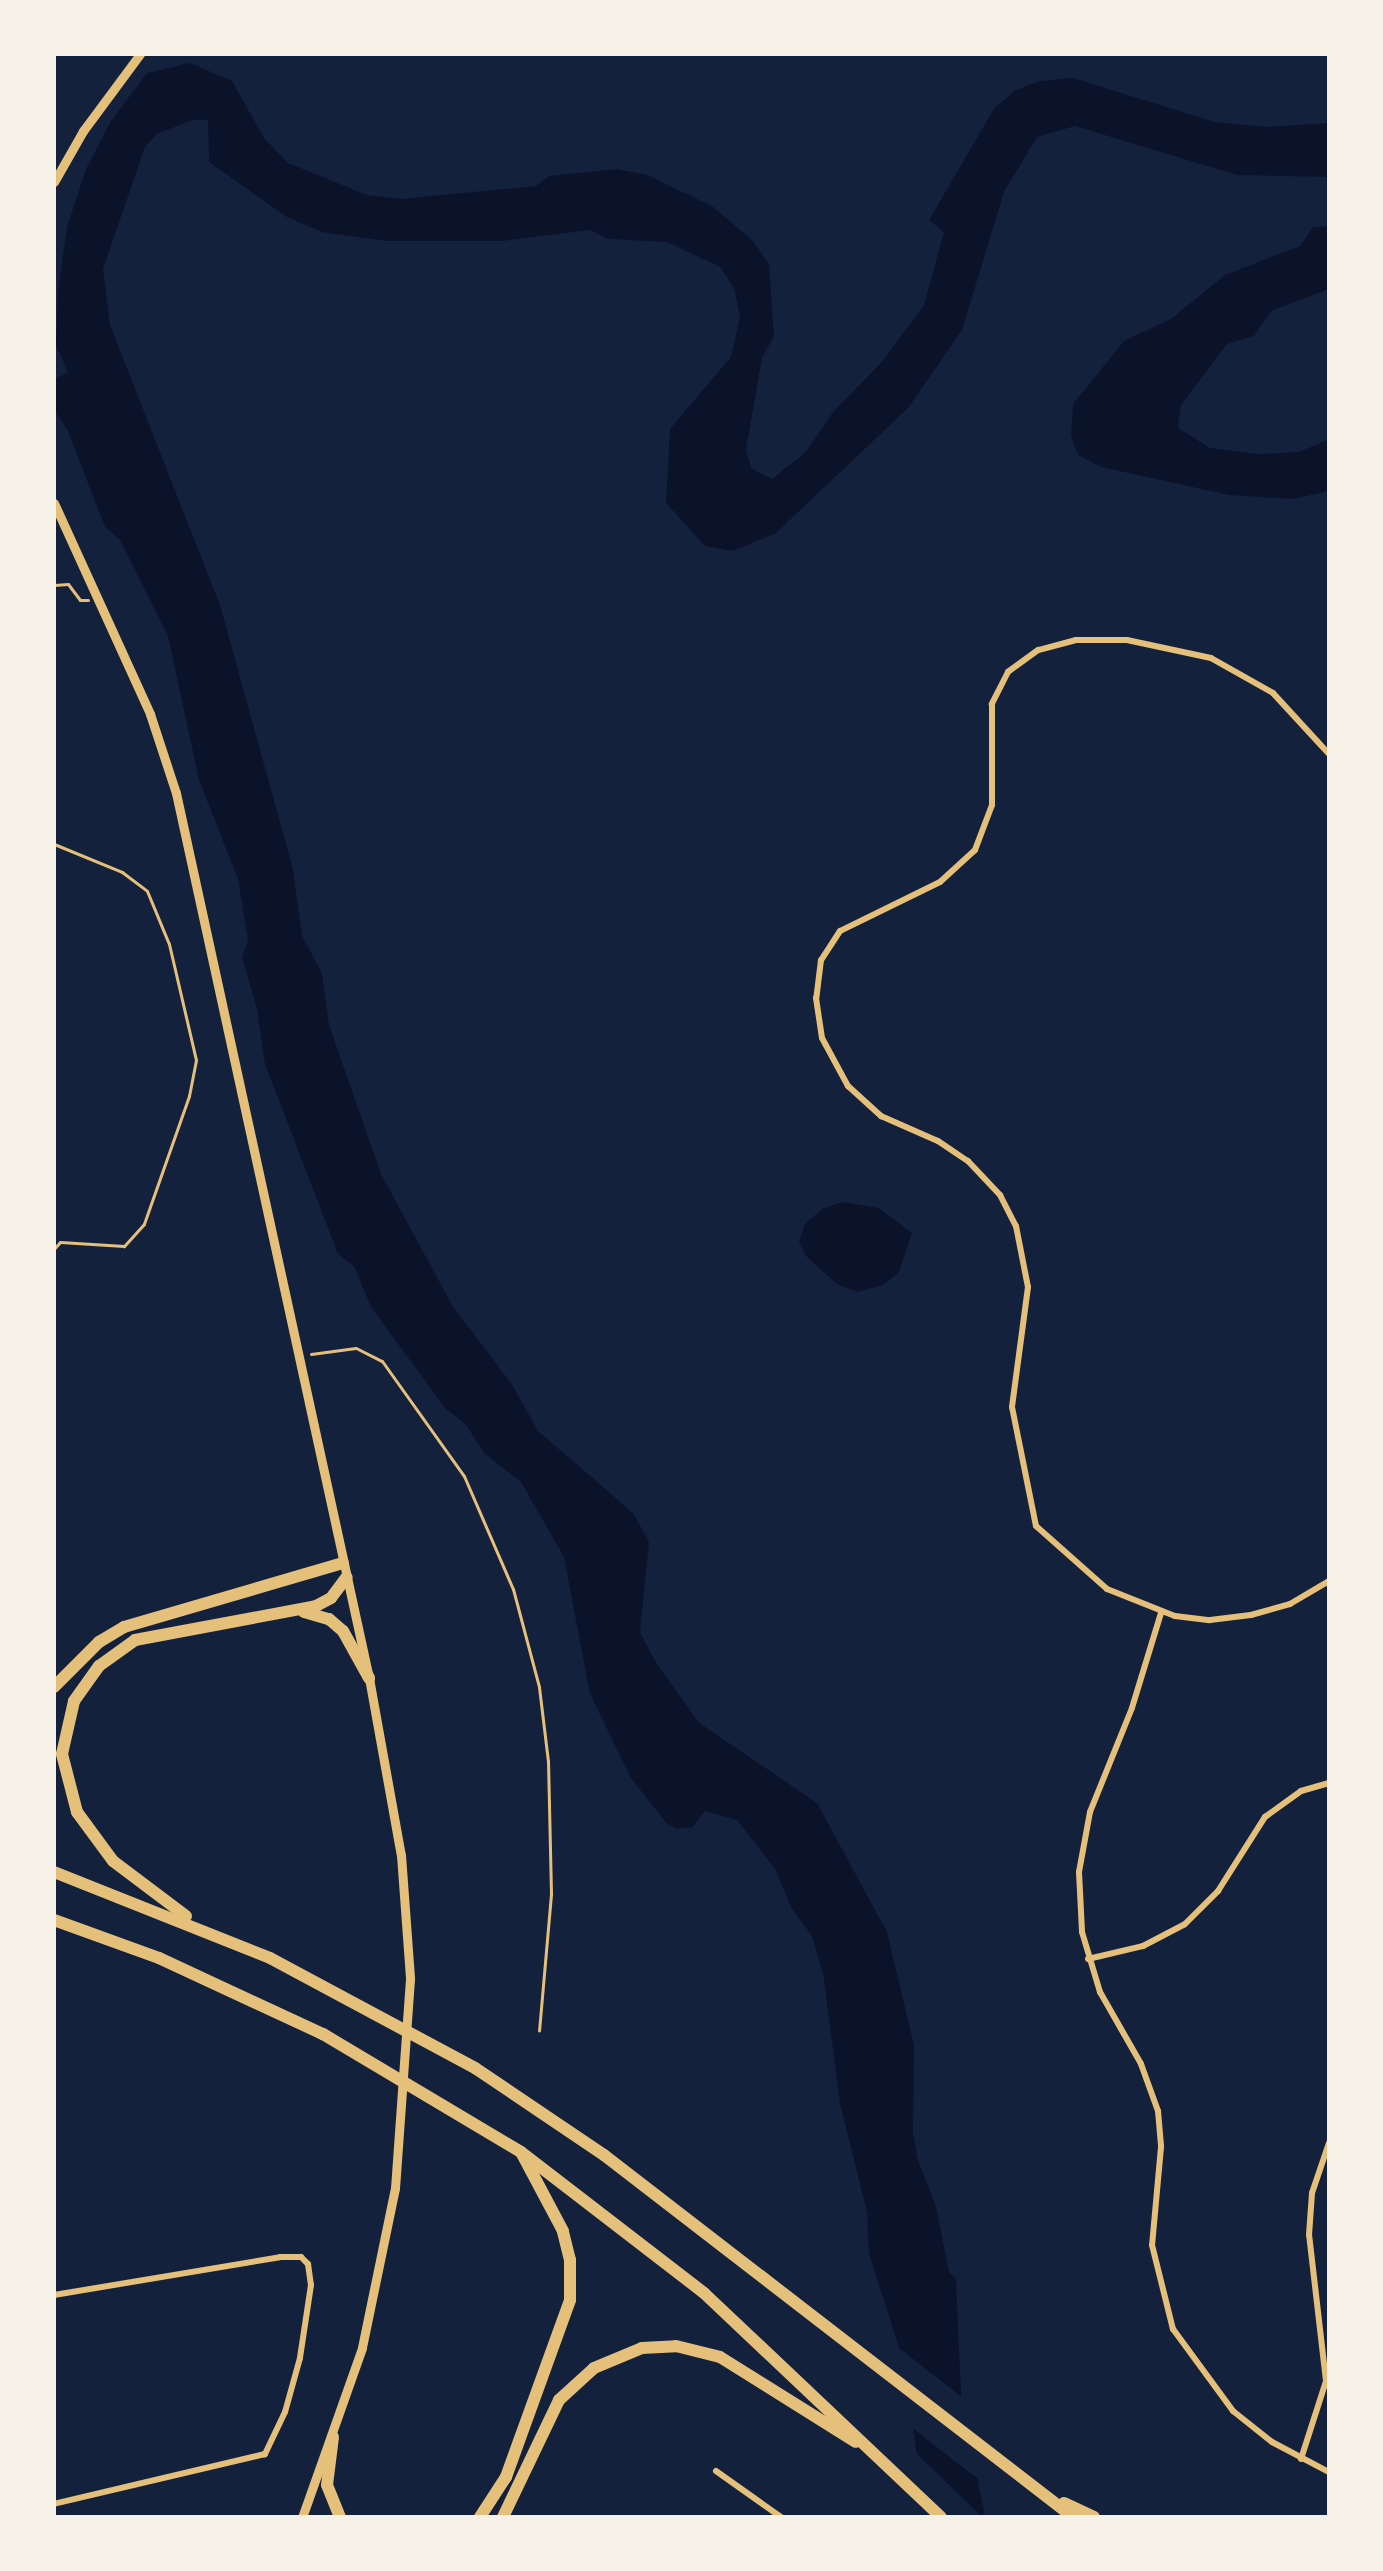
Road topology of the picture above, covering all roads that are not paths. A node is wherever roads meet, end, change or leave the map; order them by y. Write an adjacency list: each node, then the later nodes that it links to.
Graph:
1 (140, 54): 2 (main road)
2 (54, 182)
3 (54, 503): 5 (main road)
4 (1329, 754): 9 (street)
5 (343, 1563): 6 (main road); 11 (highway)
6 (347, 1577): 8 (highway); 10 (main road)
7 (1329, 1581): 9 (street)
8 (293, 1612): 10 (highway); 15 (highway)
9 (1161, 1613): 16 (street)
10 (369, 1678): 20 (main road)
11 (54, 1687)
12 (1329, 1783): 16 (street)
13 (54, 1872): 15 (highway)
14 (54, 1920): 18 (highway)
15 (202, 1928): 25 (highway)
16 (1088, 1959): 22 (street)
17 (1329, 2143): 22 (street)
18 (521, 2152): 21 (highway); 29 (highway)
19 (54, 2295): 26 (street)
20 (333, 2437): 27 (main road); 28 (highway)
21 (876, 2454): 30 (highway); 32 (highway)
22 (1301, 2459): 24 (street)
23 (716, 2471): 31 (street)
24 (1329, 2472)
25 (1043, 2494): 33 (highway); 34 (highway)
26 (54, 2504)
27 (302, 2517)
28 (340, 2517)
29 (480, 2517)
30 (503, 2517)
31 (781, 2517)
32 (941, 2517)
33 (1073, 2517)
34 (1094, 2517)

